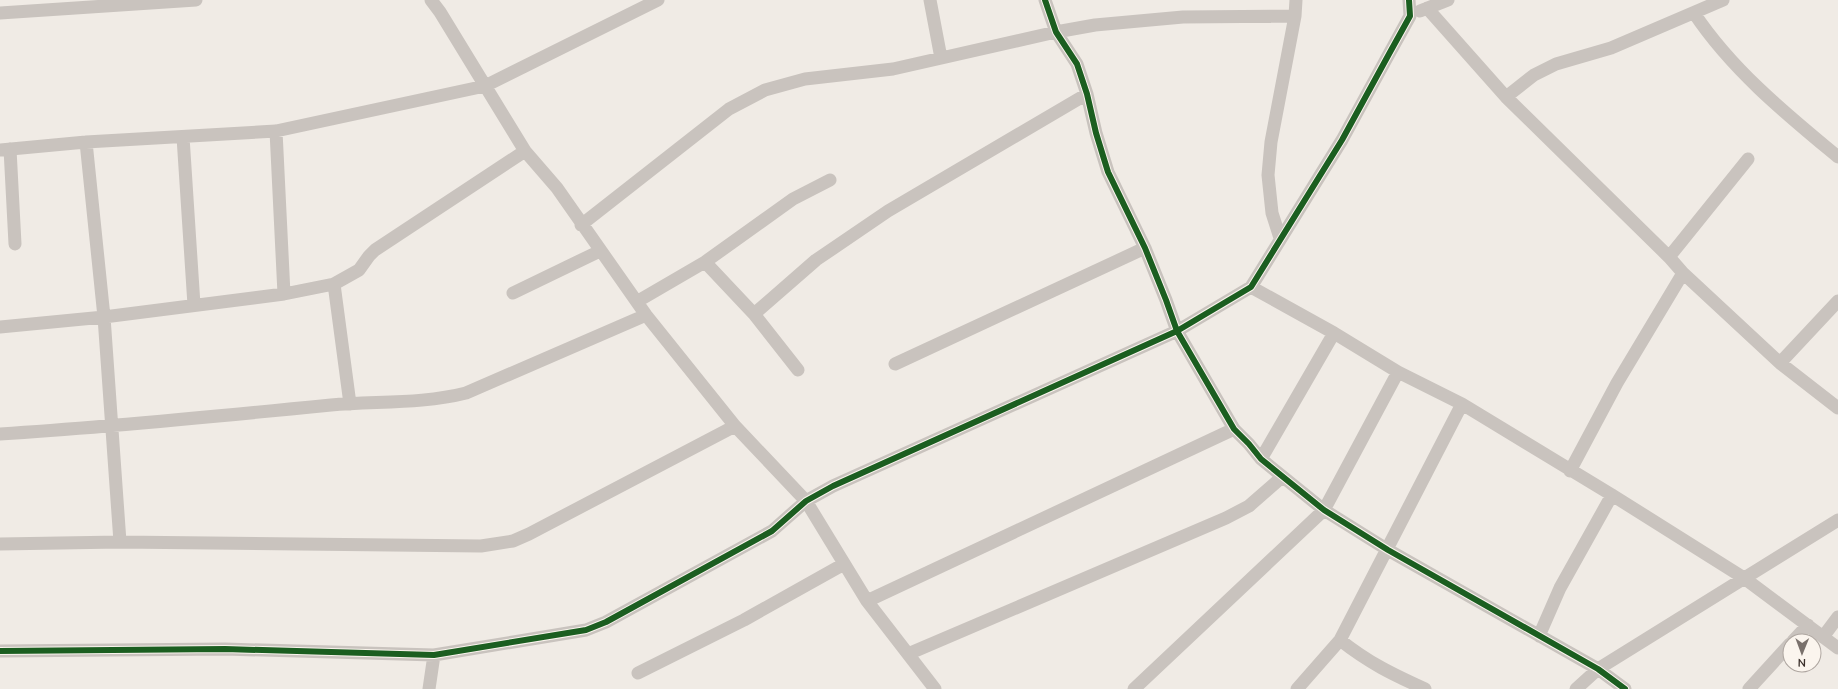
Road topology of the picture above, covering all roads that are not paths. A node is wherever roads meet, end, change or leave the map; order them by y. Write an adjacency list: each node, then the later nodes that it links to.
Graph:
1 (196, 0): 11 (street)
2 (431, 0): 17 (street)
3 (658, 0): 17 (street)
4 (930, 0): 16 (street)
5 (1045, 0): 15 (street)
6 (1296, 0): 13 (street)
7 (1409, 0): 14 (street)
8 (1448, 0): 10 (street)
9 (1723, 0): 12 (street)
10 (1427, 8): 14 (street); 19 (street)
11 (0, 13)
12 (1694, 13): 19 (street); 25 (street)
13 (1295, 16): 15 (street); 29 (street)
14 (1410, 16): 29 (street)
15 (1056, 32): 16 (street); 18 (street)
16 (941, 58): 28 (street)
17 (485, 86): 20 (street); 24 (street)
18 (1087, 94): 31 (street); 43 (street)
19 (1506, 97): 33 (street)
20 (276, 131): 21 (street); 39 (street)
21 (183, 137): 22 (street); 42 (street)
22 (86, 142): 23 (street); 45 (street)
23 (5, 150): 30 (street)
24 (524, 151): 28 (street); 36 (street)
25 (1838, 157)
26 (1748, 159): 33 (street)
27 (830, 180): 34 (street)
28 (581, 225): 32 (street)
29 (1280, 238): 37 (street)
30 (15, 244)
31 (1145, 248): 47 (street); 50 (street)
32 (600, 251): 38 (street); 40 (street)
33 (1669, 257): 35 (street)
34 (705, 262): 40 (street); 43 (street)
35 (1683, 273): 49 (street); 61 (street)
36 (334, 284): 39 (street); 53 (street)
37 (1251, 287): 47 (street); 48 (street)
38 (512, 292)
39 (284, 294): 42 (street)
40 (638, 301): 44 (street)
41 (1838, 301): 49 (street)
42 (194, 305): 45 (street)
43 (754, 314): 51 (street)
44 (646, 315): 53 (street); 56 (street)
45 (104, 317): 46 (street); 57 (street)
46 (0, 327)
47 (1177, 331): 58 (street); 64 (street)
48 (1334, 333): 52 (street); 60 (street)
49 (1780, 363): 55 (street)
50 (895, 364)
51 (798, 370)
52 (1398, 372): 54 (street); 65 (street)
53 (350, 404): 57 (street)
54 (1462, 404): 61 (street); 69 (street)
55 (1838, 408)
56 (734, 426): 64 (street); 67 (street)
57 (111, 427): 59 (street); 67 (street)
58 (1234, 429): 60 (street); 72 (street)
59 (0, 434)
60 (1261, 459): 62 (street)
61 (1570, 471): 63 (street)
62 (1282, 478): 65 (street); 82 (street)
63 (1612, 495): 71 (street); 76 (street)
64 (806, 500): 70 (street); 83 (street)
65 (1324, 510): 69 (street); 88 (street)
66 (1838, 520): 71 (street)
67 (120, 542): 68 (street)
68 (0, 544)
69 (1388, 550): 76 (street); 78 (street)
70 (844, 564): 72 (street); 85 (street)
71 (1744, 578): 74 (street); 84 (street)
72 (867, 602): 82 (street)
73 (1838, 617): 77 (street)
74 (1808, 625): 75 (street); 77 (street)
75 (1800, 633)
76 (1539, 636): 84 (street)
77 (1823, 637): 79 (street)
78 (1340, 640): 89 (street); 90 (street)
79 (1838, 648)
80 (0, 651): 83 (street)
81 (1782, 653): 93 (street)
82 (908, 654): 87 (street)
83 (434, 655): 86 (street)
84 (1598, 669): 91 (street); 92 (street)
85 (638, 673)
86 (429, 689)
87 (935, 689)
88 (1134, 689)
89 (1297, 689)
90 (1425, 689)
91 (1576, 689)
92 (1625, 689)
93 (1749, 689)

